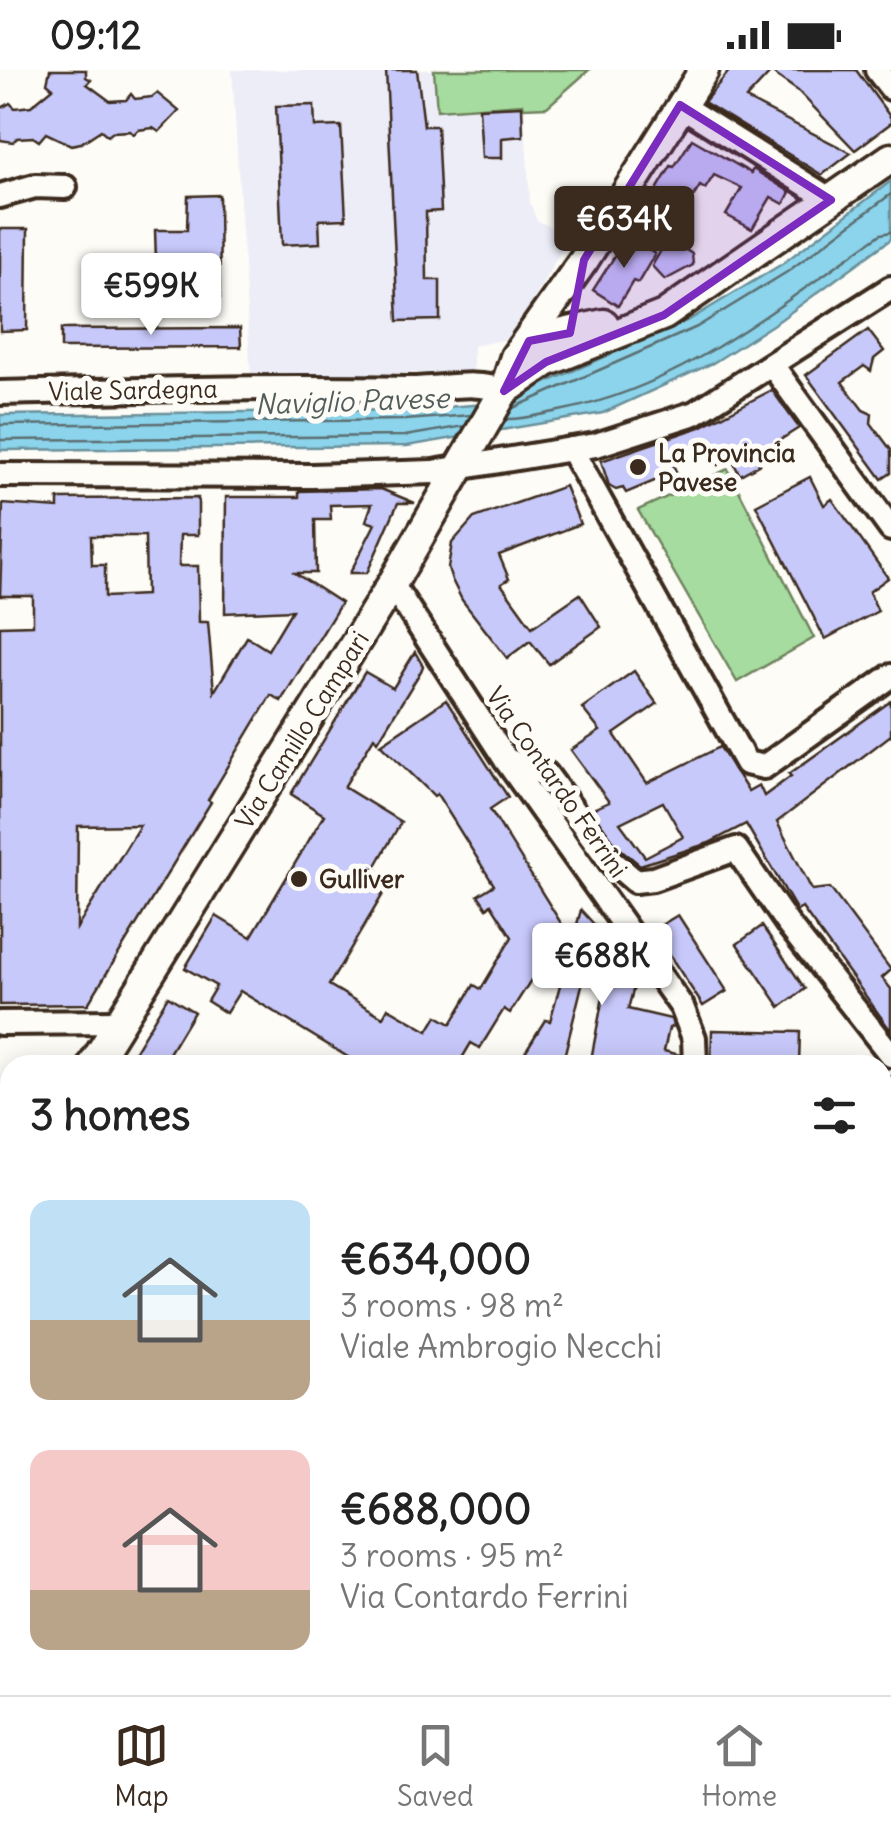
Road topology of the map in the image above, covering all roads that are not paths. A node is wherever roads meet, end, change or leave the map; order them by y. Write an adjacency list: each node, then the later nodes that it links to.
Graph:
1 (704, 70): 4 (street)
2 (878, 70): 3 (street)
3 (891, 88)
4 (680, 106): 8 (street); 9 (street)
5 (891, 158): 8 (street)
6 (65, 187): 7 (street)
7 (0, 196)
8 (832, 200): 11 (street)
9 (584, 260): 12 (street); 13 (street)
10 (891, 288): 14 (street)
11 (664, 315): 12 (street); 15 (street)
12 (583, 329): 13 (street)
13 (530, 341): 15 (street)
14 (772, 366): 17 (street); 20 (street)
15 (504, 391): 16 (street, Viale Sardegna); 18 (street, Via Camillo Campari)
16 (0, 393)
17 (571, 449): 18 (street); 22 (street)
18 (460, 468): 19 (street); 21 (street, Via Camillo Campari)
19 (0, 476)
20 (891, 530)
21 (392, 584): 23 (street, Via Contardo Ferrini); 24 (street, Via Camillo Campari)
22 (891, 676)
23 (506, 760): 27 (street, Via Contardo Ferrini); 28 (street)
24 (120, 1022): 25 (street); 26 (street, Via Camillo Campari)
25 (0, 1023)
26 (99, 1055)
27 (695, 1055)
28 (891, 1055)

